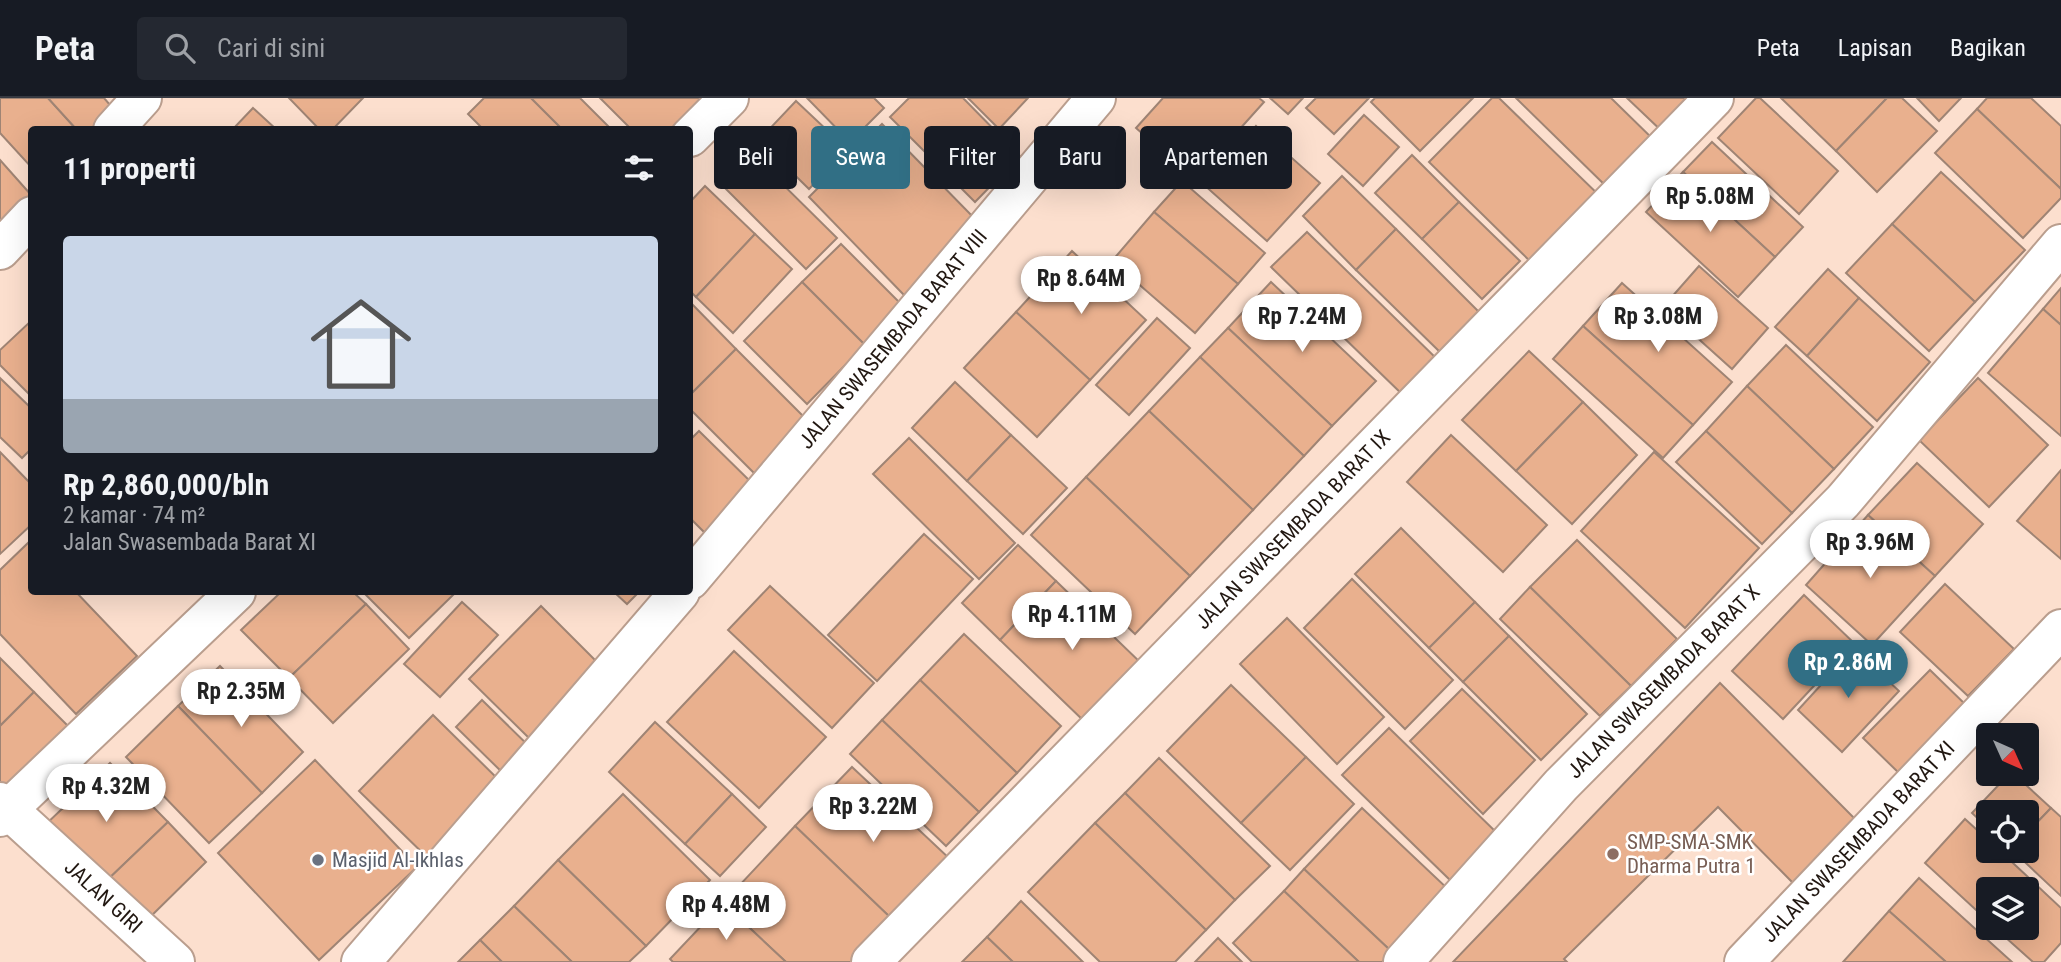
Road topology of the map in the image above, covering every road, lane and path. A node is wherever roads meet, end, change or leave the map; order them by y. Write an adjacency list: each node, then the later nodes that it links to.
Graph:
1 (142, 98): 5 (street)
2 (729, 98): 6 (street)
3 (1096, 98): 10 (street, JALAN SWASEMBADA BARAT VIII)
4 (1714, 98): 17 (street, JALAN SWASEMBADA BARAT IX)
5 (117, 126)
6 (693, 134)
7 (28, 220): 9 (street)
8 (2061, 244): 18 (street, JALAN SWASEMBADA BARAT X)
9 (0, 250)
10 (693, 576)
11 (233, 595): 14 (street)
12 (677, 595): 16 (street)
13 (2061, 629): 19 (street, JALAN SWASEMBADA BARAT XI)
14 (3, 810): 15 (street, JALAN GIRI)
15 (176, 962)
16 (361, 962)
17 (872, 962)
18 (1403, 962)
19 (1744, 962)

